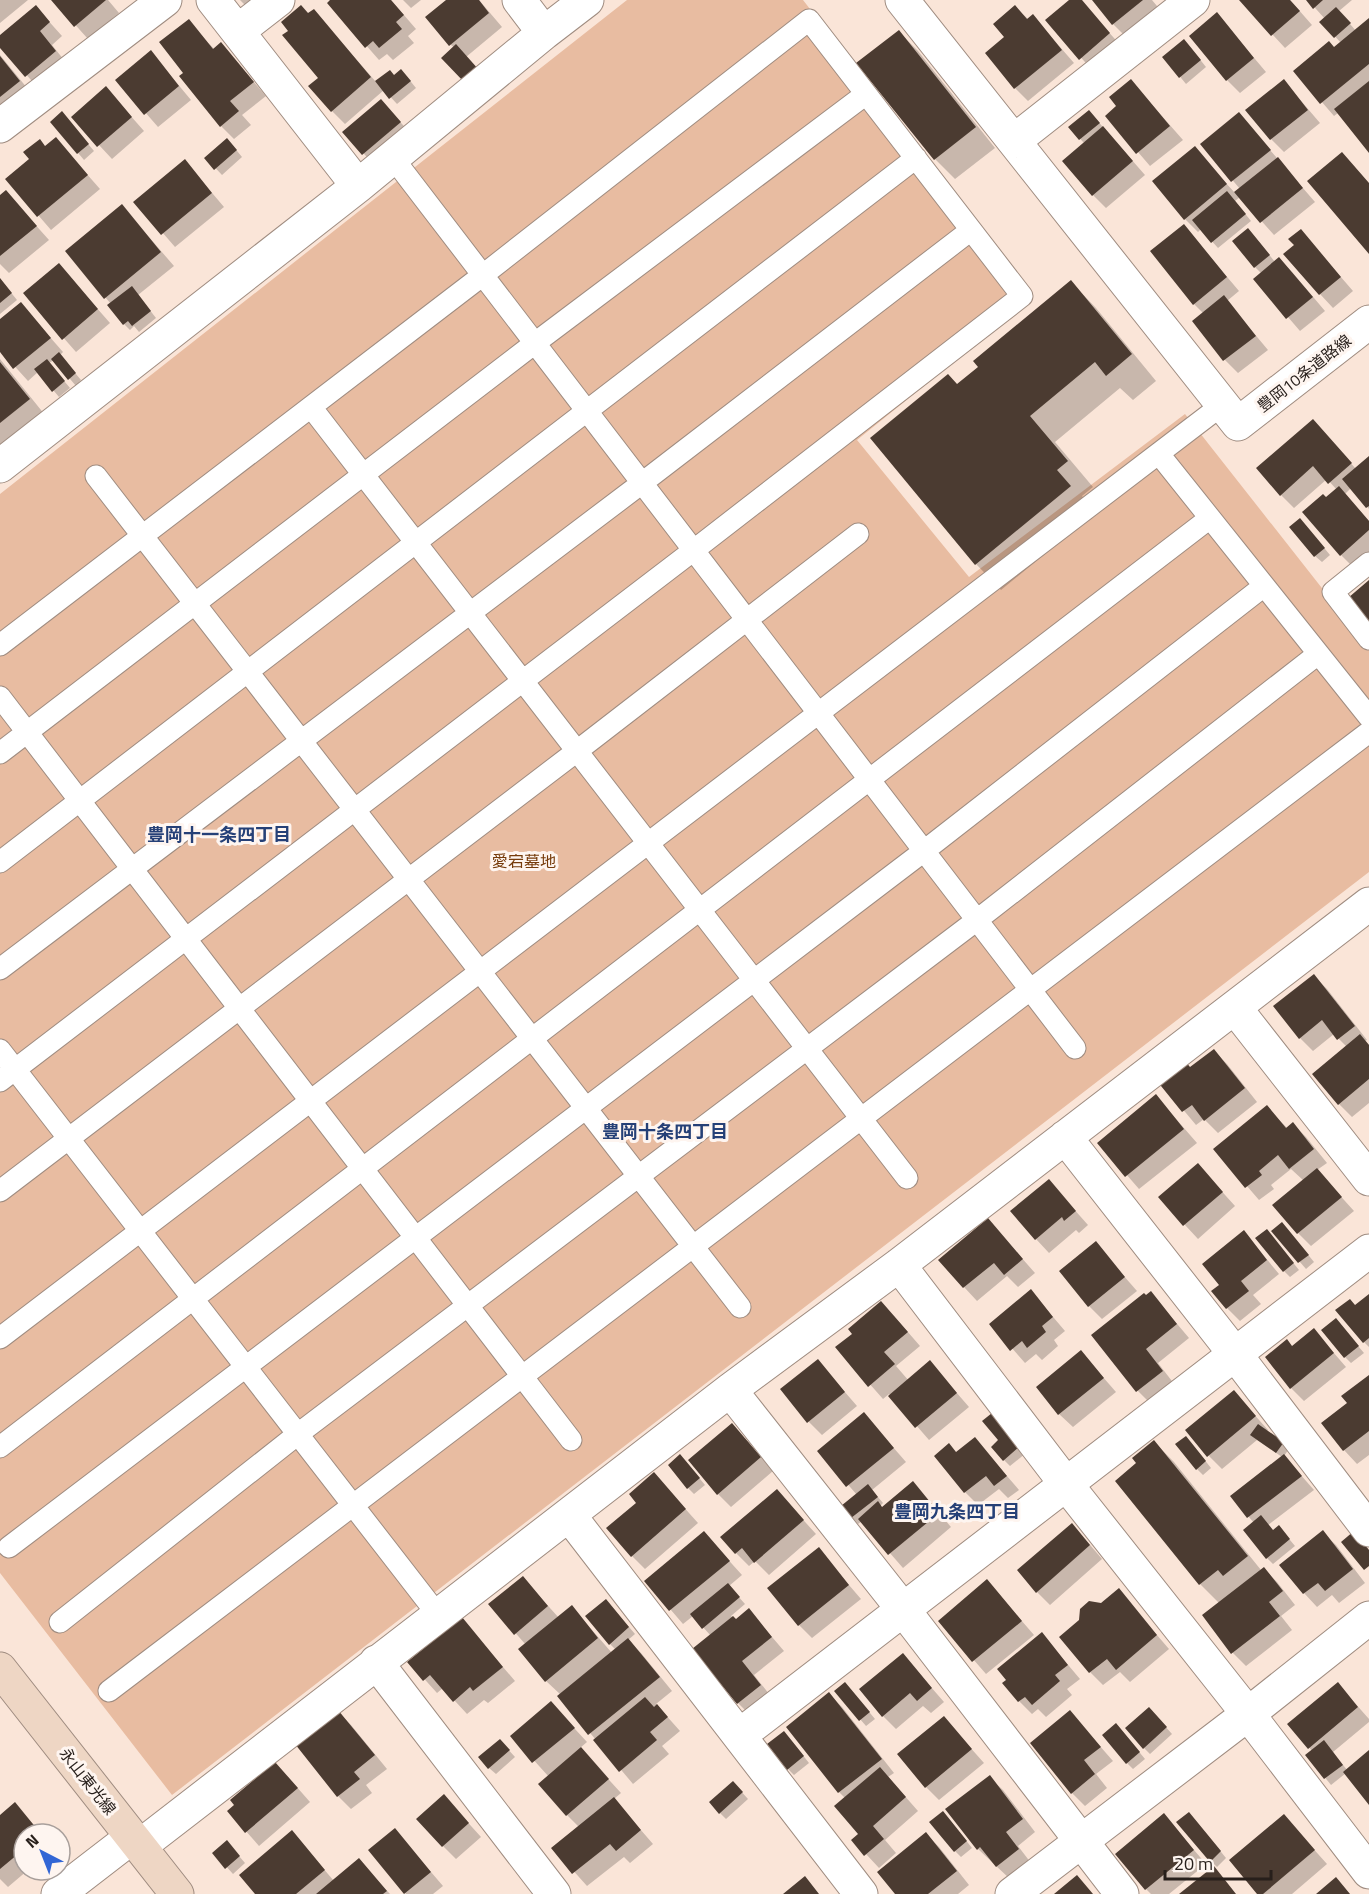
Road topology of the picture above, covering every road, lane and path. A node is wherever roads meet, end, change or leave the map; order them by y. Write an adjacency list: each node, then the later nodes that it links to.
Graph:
1 (165, 0): 11 (street)
2 (213, 0): 8 (street)
3 (278, 0): 8 (street)
4 (519, 0): 9 (street)
5 (587, 0): 9 (street)
6 (902, 0): 12 (street)
7 (1193, 0): 12 (street)
8 (238, 31): 15 (street)
9 (544, 33): 13 (street)
10 (866, 94): 14 (lane); 17 (lane); 19 (lane)
11 (0, 126)
12 (1014, 141): 22 (street)
13 (393, 158): 15 (street); 17 (lane)
14 (916, 158): 16 (lane); 21 (lane)
15 (358, 186): 24 (street)
16 (971, 230): 27 (lane); 32 (lane)
17 (483, 275): 19 (lane); 20 (lane)
18 (1369, 322): 22 (street, 豊岡10条道路線)
19 (535, 343): 21 (lane); 25 (lane)
20 (311, 406): 25 (lane); 30 (lane)
21 (587, 411): 27 (lane); 31 (lane)
22 (1230, 415): 23 (lane)
23 (1159, 454): 28 (lane); 44 (lane)
24 (0, 466)
25 (364, 474): 31 (lane); 35 (lane)
26 (96, 476): 30 (lane)
27 (642, 483): 32 (lane); 36 (lane)
28 (1210, 518): 34 (lane); 51 (lane)
29 (858, 534): 37 (lane)
30 (143, 536): 35 (lane); 39 (lane)
31 (416, 542): 36 (lane); 41 (lane)
32 (694, 550): 37 (lane); 42 (lane)
33 (1369, 563): 38 (lane)
34 (1264, 586): 40 (lane); 55 (lane)
35 (195, 603): 41 (lane); 46 (lane)
36 (471, 613): 42 (lane); 48 (lane)
37 (747, 620): 44 (lane); 49 (lane)
38 (1369, 639)
39 (0, 645)
40 (1318, 654): 45 (lane); 61 (lane)
41 (248, 672): 48 (lane); 52 (lane)
42 (523, 681): 49 (lane); 53 (lane)
43 (0, 697): 46 (lane)
44 (819, 713): 51 (lane); 54 (lane)
45 (1369, 717)
46 (27, 732): 50 (lane); 52 (lane)
47 (1369, 732): 66 (lane)
48 (301, 741): 53 (lane); 57 (lane)
49 (577, 751): 54 (lane); 58 (lane)
50 (0, 753)
51 (869, 779): 55 (lane); 60 (lane)
52 (80, 800): 56 (lane); 57 (lane)
53 (355, 810): 58 (lane); 62 (lane)
54 (648, 844): 60 (lane); 64 (lane)
55 (924, 851): 61 (lane); 65 (lane)
56 (0, 862)
57 (132, 869): 62 (lane); 63 (lane)
58 (409, 879): 64 (lane); 67 (lane)
59 (1368, 906): 68 (street)
60 (699, 910): 65 (lane); 69 (lane)
61 (977, 920): 66 (lane); 71 (lane)
62 (186, 939): 67 (lane); 73 (lane)
63 (0, 969)
64 (481, 972): 69 (lane); 74 (lane)
65 (753, 980): 71 (lane); 75 (lane)
66 (1031, 989): 70 (lane); 76 (lane)
67 (239, 1008): 74 (lane); 78 (lane)
68 (1235, 1008): 77 (street); 82 (street)
69 (532, 1038): 75 (lane); 79 (lane)
70 (1075, 1048)
71 (806, 1049): 76 (lane); 80 (lane)
72 (0, 1050): 73 (lane)
73 (8, 1075): 78 (lane)
74 (311, 1102): 79 (lane); 84 (lane)
75 (585, 1107): 80 (lane); 85 (lane)
76 (860, 1119): 81 (lane); 86 (lane)
77 (1065, 1137): 88 (street); 93 (street)
78 (68, 1138): 83 (lane); 84 (lane)
79 (362, 1168): 85 (lane); 89 (lane)
80 (639, 1176): 86 (lane); 90 (lane)
81 (906, 1178)
82 (1369, 1179)
83 (0, 1191)
84 (141, 1232): 89 (lane); 92 (lane)
85 (415, 1237): 90 (lane); 94 (lane)
86 (693, 1246): 91 (lane); 95 (lane)
87 (1369, 1251): 93 (street)
88 (899, 1265): 96 (street); 100 (street)
89 (192, 1298): 94 (lane); 99 (lane)
90 (468, 1306): 95 (lane); 97 (lane)
91 (740, 1307)
92 (0, 1338)
93 (1236, 1354): 100 (street); 103 (street)
94 (245, 1366): 97 (lane); 104 (lane)
95 (522, 1377): 98 (lane); 101 (lane)
96 (730, 1390): 102 (street); 105 (street)
97 (298, 1434): 101 (lane); 108 (lane)
98 (571, 1440)
99 (0, 1447)
100 (1066, 1484): 105 (street); 112 (street)
101 (353, 1506): 106 (lane); 111 (lane)
102 (569, 1515): 106 (street); 113 (street)
103 (1369, 1530)
104 (9, 1547)
105 (902, 1608): 113 (street); 114 (street)
106 (438, 1615): 109 (street)
107 (1369, 1618): 112 (street)
108 (60, 1622)
109 (376, 1662): 115 (street); 119 (street)
110 (0, 1669): 115 (street, 永山東光線)
111 (109, 1691)
112 (1248, 1714): 114 (street); 116 (street)
113 (740, 1735): 120 (street)
114 (1081, 1841): 121 (street); 122 (street)
115 (136, 1842): 117 (street); 118 (street, 永山東光線)
116 (1369, 1872)
117 (58, 1894)
118 (177, 1894)
119 (554, 1894)
120 (861, 1894)
121 (1012, 1894)
122 (1122, 1894)

